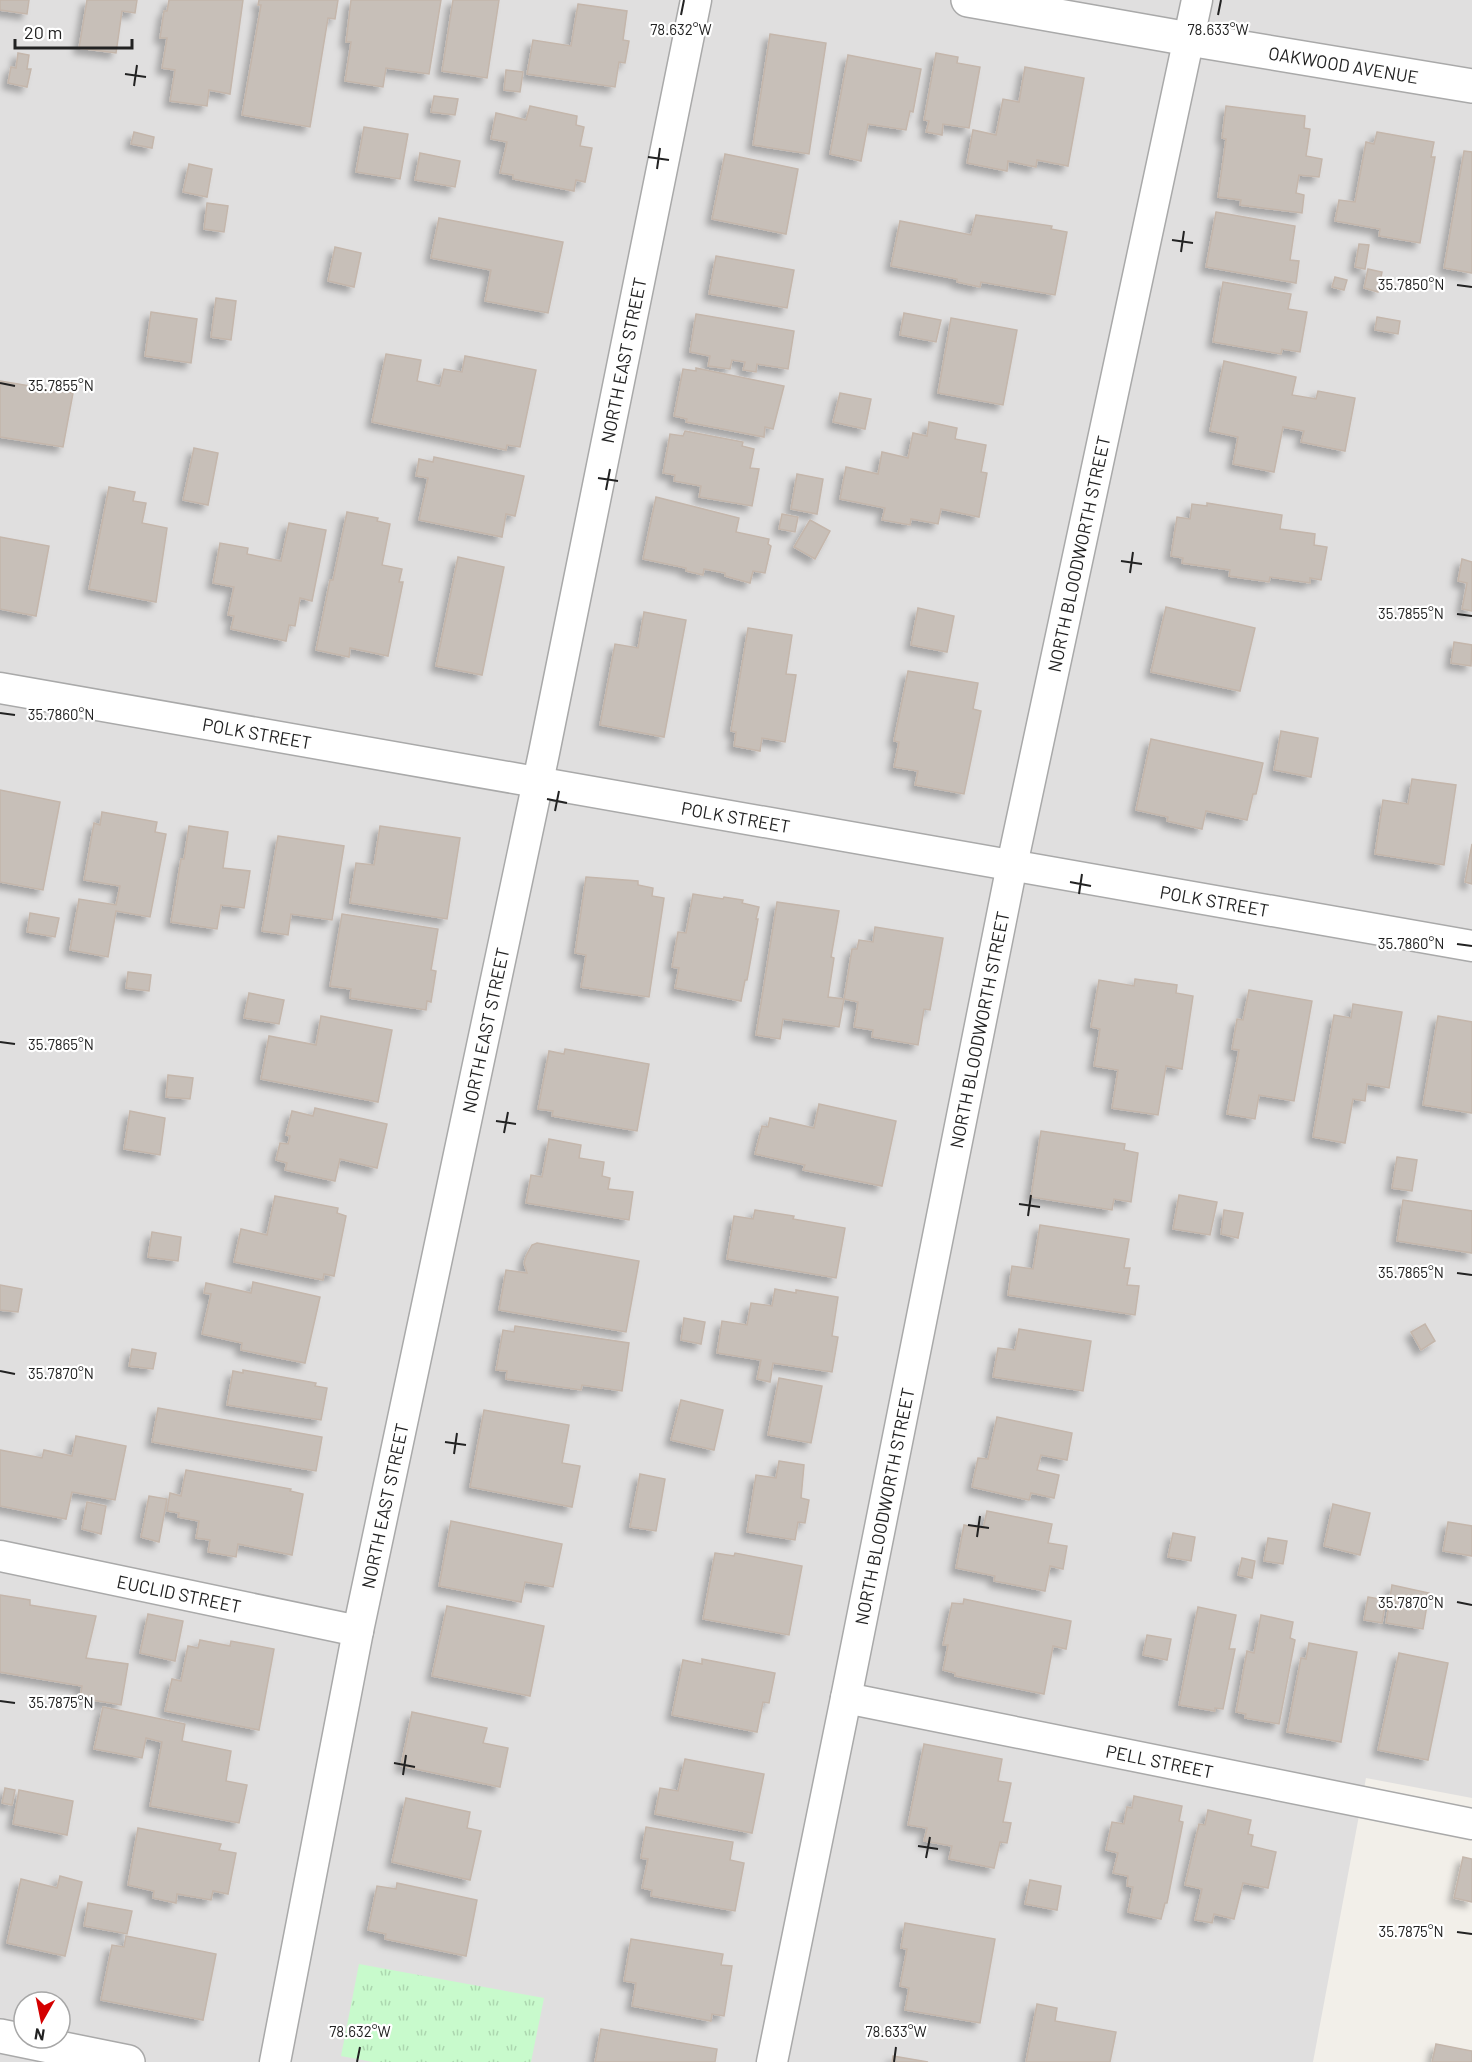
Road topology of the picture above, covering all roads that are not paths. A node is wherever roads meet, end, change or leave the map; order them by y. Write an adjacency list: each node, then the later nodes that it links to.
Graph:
1 (696, 0): 7 (street, NORTH EAST STREET)
2 (968, 0): 4 (street, OAKWOOD AVENUE)
3 (1197, 0): 4 (street, NORTH BLOODWORTH STREET)
4 (1189, 39): 5 (street, OAKWOOD AVENUE); 8 (street, NORTH BLOODWORTH STREET)
5 (1472, 86)
6 (0, 688): 7 (street, POLK STREET)
7 (537, 782): 8 (street, POLK STREET); 11 (street, NORTH EAST STREET)
8 (1012, 865): 9 (street, POLK STREET); 12 (street, NORTH BLOODWORTH STREET)
9 (1472, 946)
10 (0, 1556): 11 (street, EUCLID STREET)
11 (358, 1631): 16 (street, NORTH EAST STREET)
12 (846, 1698): 13 (street, PELL STREET); 17 (street, NORTH BLOODWORTH STREET)
13 (1472, 1824)
14 (0, 2036): 15 (street)
15 (128, 2062)
16 (275, 2062)
17 (772, 2062)

